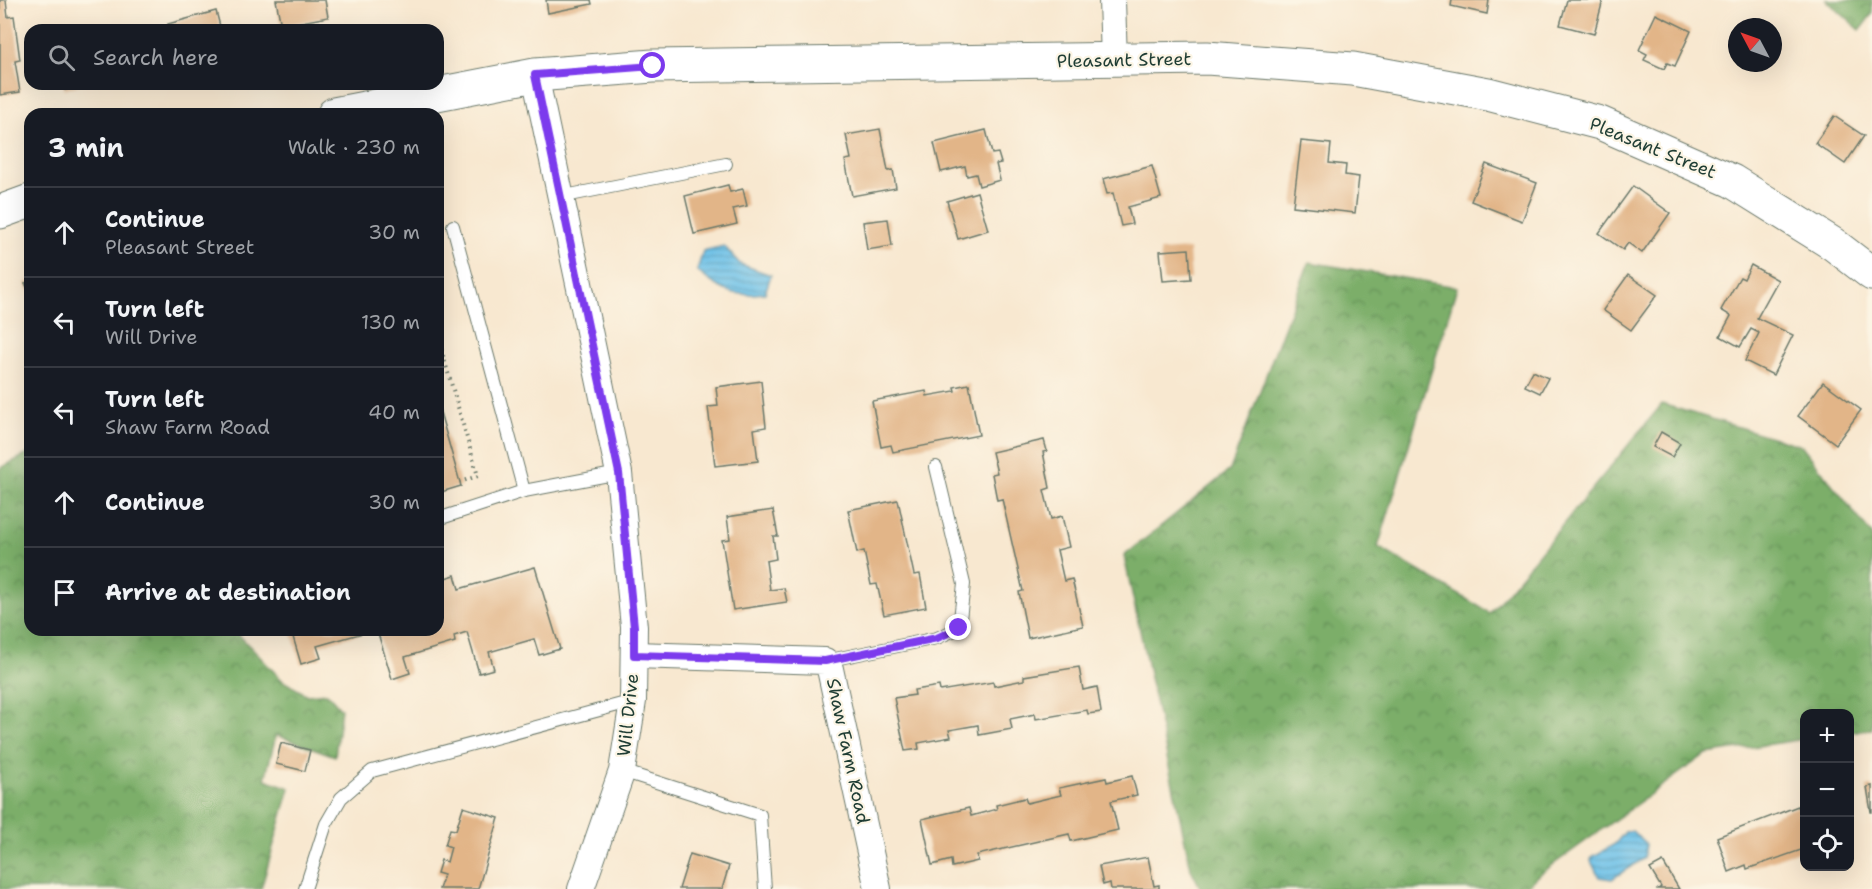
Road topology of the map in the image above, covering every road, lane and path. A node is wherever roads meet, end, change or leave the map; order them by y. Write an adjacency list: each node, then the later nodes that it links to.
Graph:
1 (1112, 0): 2 (street)
2 (1114, 60): 3 (main road, Pleasant Street); 10 (main road, Pleasant Street)
3 (535, 75): 4 (main road, Pleasant Street); 6 (street, Will Drive)
4 (365, 108)
5 (726, 164): 6 (lane)
6 (561, 197): 13 (street, Will Drive)
7 (24, 203): 8 (main road)
8 (0, 212)
9 (453, 226): 15 (lane)
10 (1872, 274)
11 (444, 359): 14 (path)
12 (936, 467): 18 (lane)
13 (619, 473): 15 (lane); 17 (street, Will Drive)
14 (460, 482)
15 (524, 490): 16 (lane)
16 (444, 517)
17 (634, 655): 18 (street, Shaw Farm Road); 19 (street, Will Drive)
18 (825, 661): 24 (street, Shaw Farm Road)
19 (633, 701): 20 (street, Will Drive); 21 (lane)
20 (622, 771): 22 (street, Will Drive); 23 (lane)
21 (305, 889)
22 (582, 889)
23 (765, 889)
24 (878, 889)

